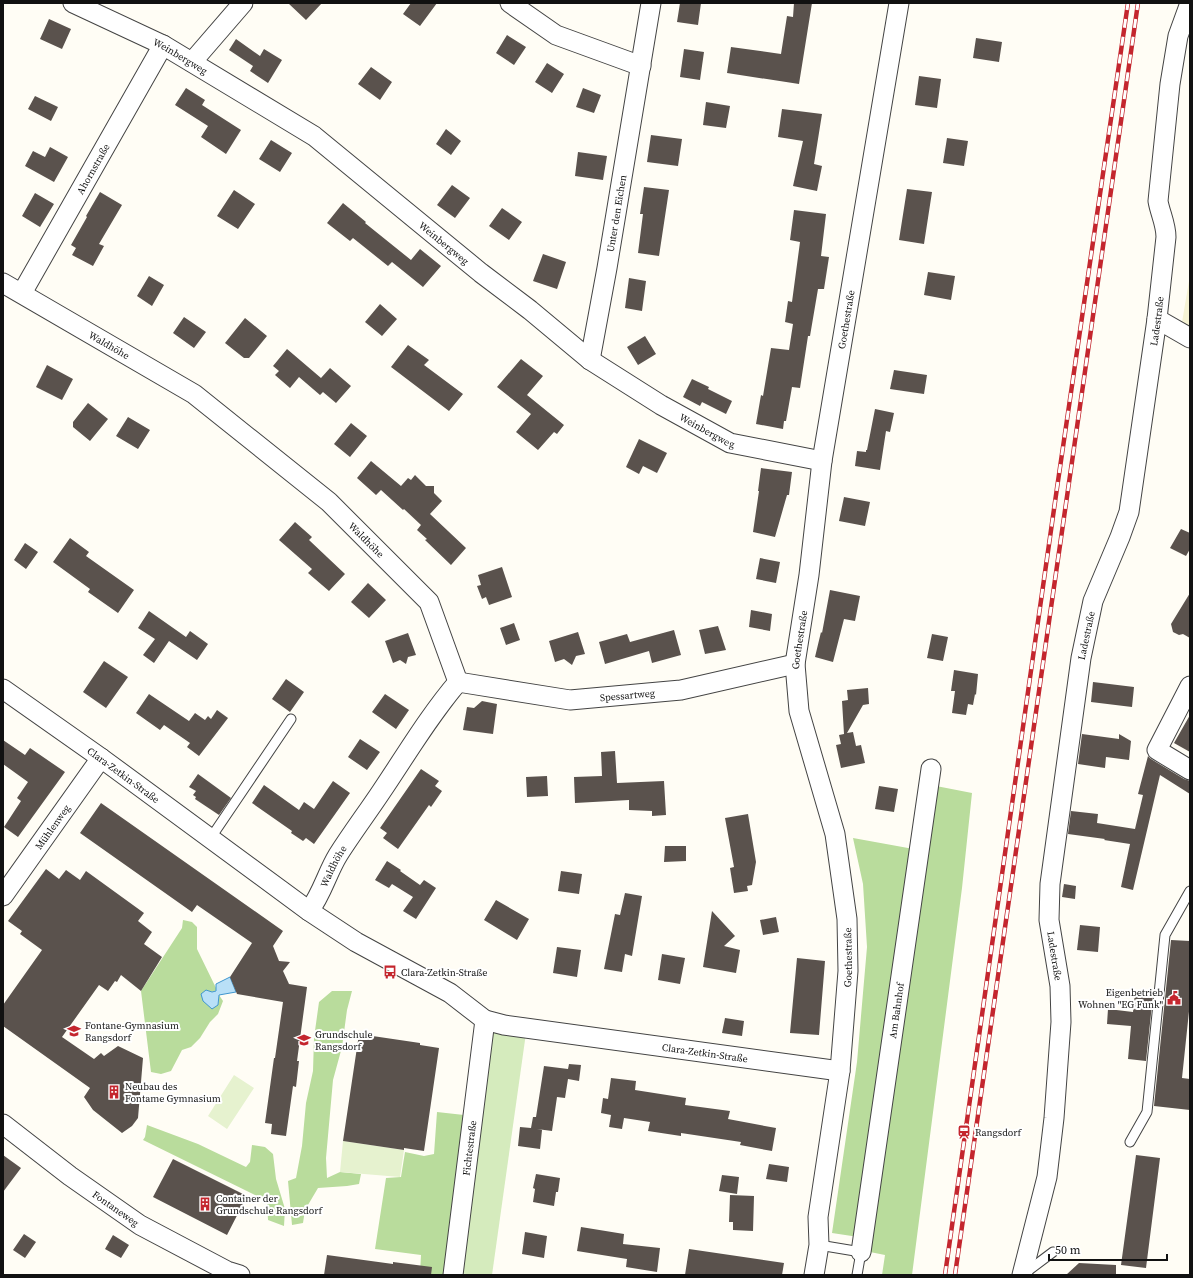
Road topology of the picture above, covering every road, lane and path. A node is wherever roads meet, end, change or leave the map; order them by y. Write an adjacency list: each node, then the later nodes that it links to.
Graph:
1 (73, 3): 7 (street, Weinbergweg)
2 (243, 3): 8 (street)
3 (510, 3): 9 (street)
4 (651, 3): 9 (street, Unter den Eichen)
5 (899, 3): 15 (street, Goethestraße)
6 (1190, 3): 12 (street, Ladestraße)
7 (163, 45): 8 (street, Weinbergweg); 11 (street, Ahornstraße)
8 (192, 62): 14 (street, Weinbergweg)
9 (641, 66): 14 (street, Unter den Eichen)
10 (3, 283): 11 (street, Waldhöhe)
11 (22, 293): 17 (street, Waldhöhe)
12 (1157, 319): 13 (street); 39 (street, Ladestraße)
13 (1190, 338)
14 (590, 360): 15 (street, Weinbergweg)
15 (822, 461): 16 (street, Goethestraße)
16 (795, 664): 17 (street, Spessartweg); 29 (street, Goethestraße)
17 (458, 682): 27 (street, Waldhöhe)
18 (1190, 686): 23 (street)
19 (3, 689): 21 (street, Clara-Zetkin-Straße)
20 (291, 719): 24 (lane)
21 (101, 758): 24 (street, Clara-Zetkin-Straße); 25 (street, Mühlenweg)
22 (931, 769): 33 (street, Am Bahnhof)
23 (1190, 770)
24 (210, 839): 27 (street, Clara-Zetkin-Straße)
25 (5, 889)
26 (1190, 891): 31 (lane)
27 (309, 911): 28 (street, Clara-Zetkin-Straße)
28 (485, 1020): 29 (street, Clara-Zetkin-Straße); 36 (street, Fichtestraße)
29 (840, 1071): 32 (street, Goethestraße)
30 (3, 1124): 35 (street, Fontaneweg)
31 (1130, 1142)
32 (819, 1245): 33 (lane); 37 (street, Goethestraße)
33 (861, 1252): 38 (lane)
34 (1053, 1252): 39 (lane)
35 (240, 1275)
36 (453, 1275)
37 (814, 1275)
38 (857, 1275)
39 (1022, 1275)

